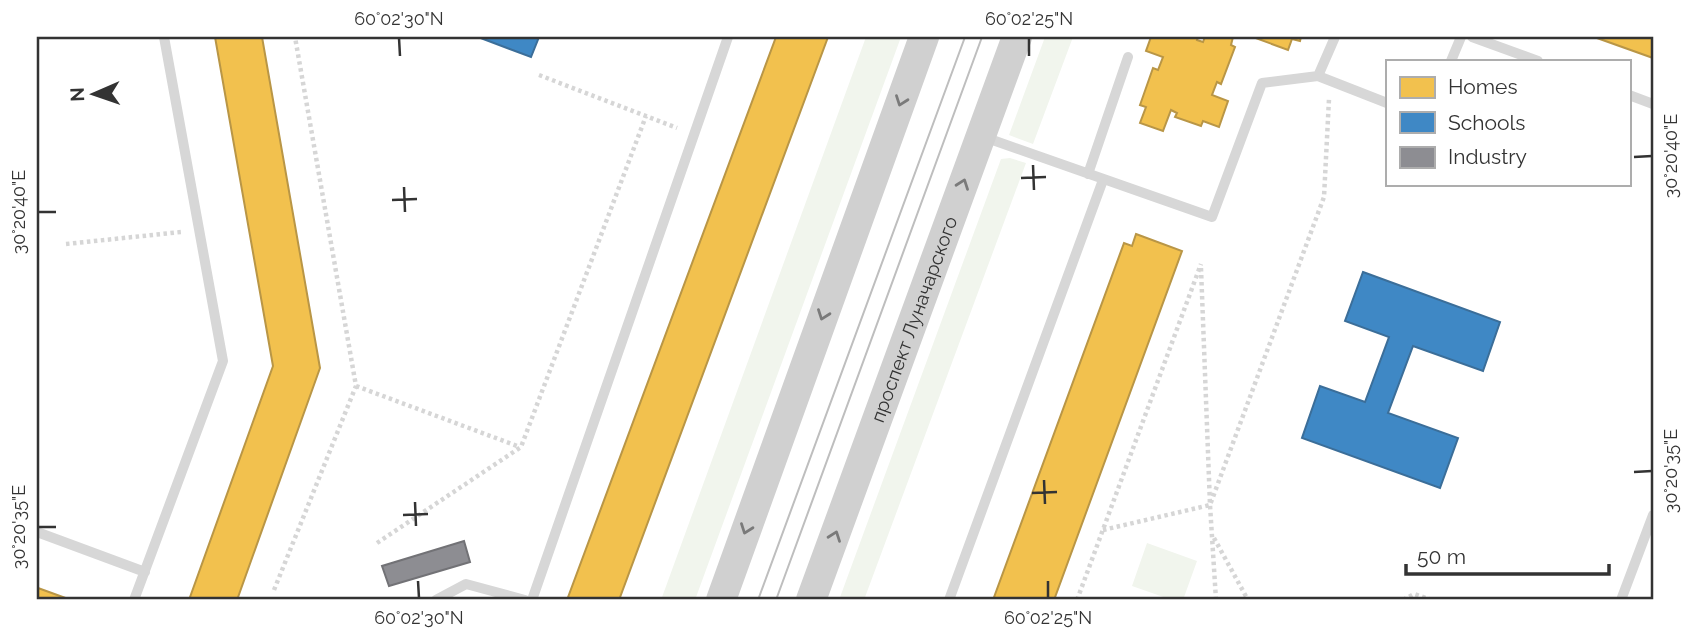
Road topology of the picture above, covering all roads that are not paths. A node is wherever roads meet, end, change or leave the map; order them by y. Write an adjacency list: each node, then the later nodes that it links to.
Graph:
1 (164, 37): 20 (lane)
2 (728, 37): 24 (lane)
3 (924, 37): 25 (main road, one-way to 25)
4 (1017, 37): 15 (main road, проспект Луначарского)
5 (1335, 37): 11 (lane)
6 (1461, 37): 9 (lane)
7 (1472, 37): 10 (lane)
8 (1128, 57): 16 (lane)
9 (1451, 60)
10 (1535, 60)
11 (1318, 76): 13 (lane); 17 (lane)
12 (1630, 94): 14 (lane)
13 (1386, 103)
14 (1653, 104)
15 (981, 136): 16 (lane); 26 (main road, проспект Луначарского, one-way to 15)
16 (1088, 174): 17 (lane)
17 (1103, 180): 27 (lane)
18 (1653, 515): 28 (lane)
19 (37, 532): 20 (lane)
20 (145, 572): 21 (lane)
21 (134, 600)
22 (436, 600): 23 (lane)
23 (525, 600)
24 (532, 600)
25 (721, 600)
26 (811, 600)
27 (949, 600)
28 (1622, 600)

